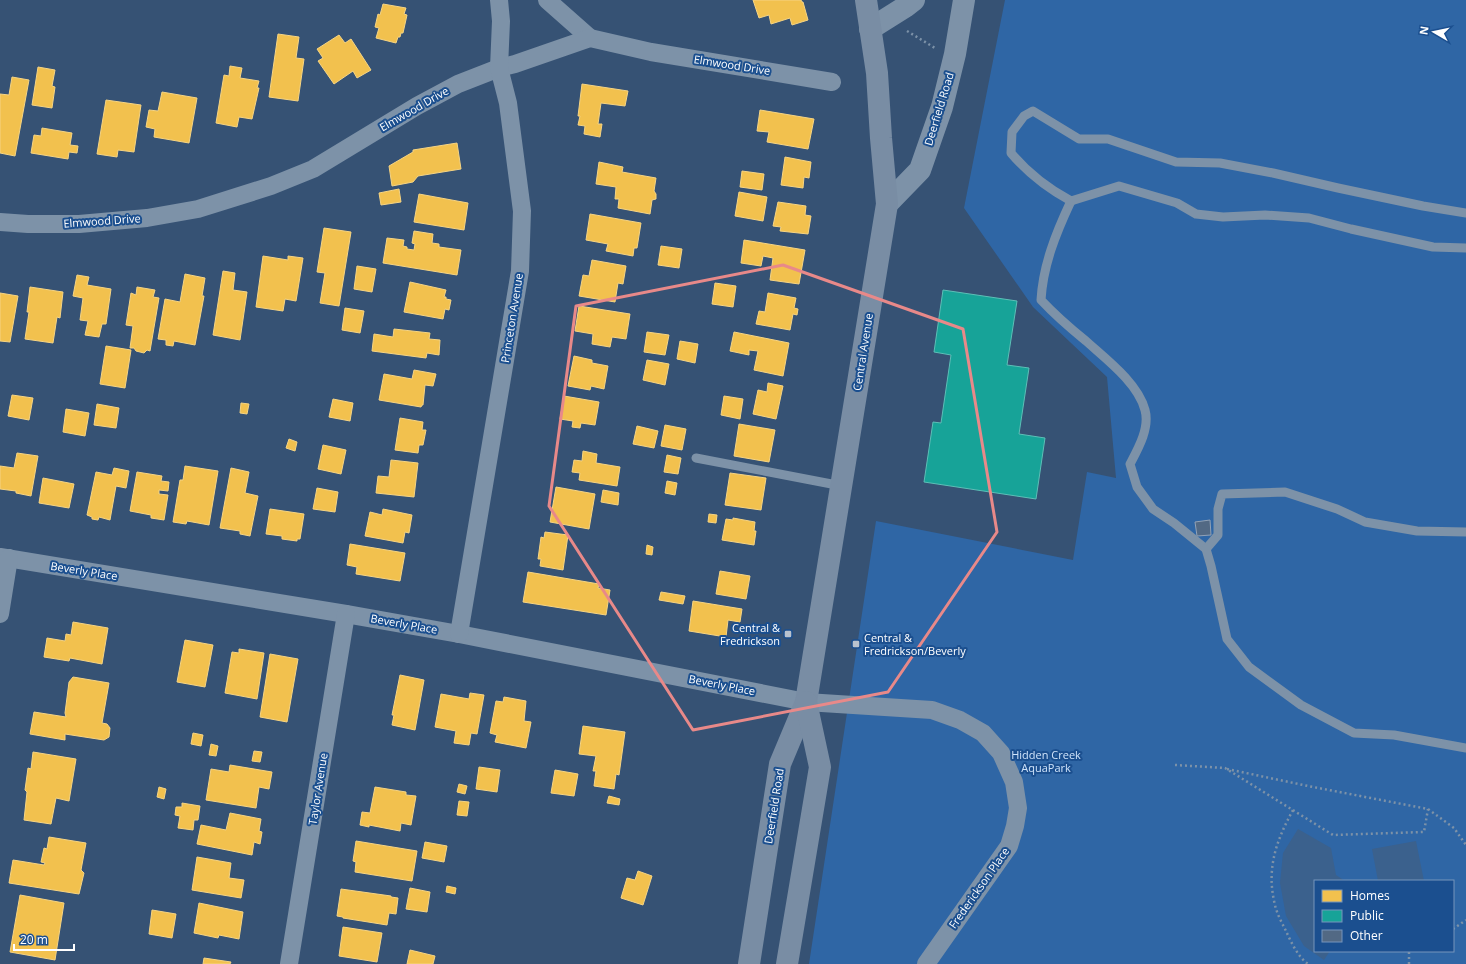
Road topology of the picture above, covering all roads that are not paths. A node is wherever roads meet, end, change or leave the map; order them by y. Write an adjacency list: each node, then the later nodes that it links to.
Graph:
1 (499, 0): 8 (street, Princeton Avenue)
2 (547, 0): 7 (street)
3 (866, 0): 6 (main road, Central Avenue)
4 (914, 0): 6 (street)
5 (964, 0): 11 (street, Deerfield Road)
6 (870, 29): 11 (main road, Central Avenue)
7 (590, 38): 8 (street, Elmwood Drive); 9 (street, Elmwood Drive)
8 (499, 68): 13 (street, Elmwood Drive); 22 (street, Princeton Avenue)
9 (832, 82)
10 (1071, 201): 12 (lane); 14 (lane); 18 (lane)
11 (887, 204): 16 (main road, Central Avenue)
12 (1466, 213)
13 (0, 222)
14 (1466, 248)
15 (696, 458): 16 (lane)
16 (842, 486): 23 (main road, Central Avenue)
17 (1466, 532): 18 (lane)
18 (1206, 549): 24 (lane)
19 (5, 558): 20 (street); 21 (street, Beverly Place)
20 (0, 614)
21 (346, 614): 22 (street, Beverly Place); 25 (street, Taylor Avenue)
22 (459, 634): 23 (street, Beverly Place)
23 (806, 702): 26 (main road, Deerfield Road); 27 (main road); 28 (street, Frederickson Place)
24 (1466, 748)
25 (289, 964)
26 (749, 964)
27 (787, 964)
28 (926, 964)

